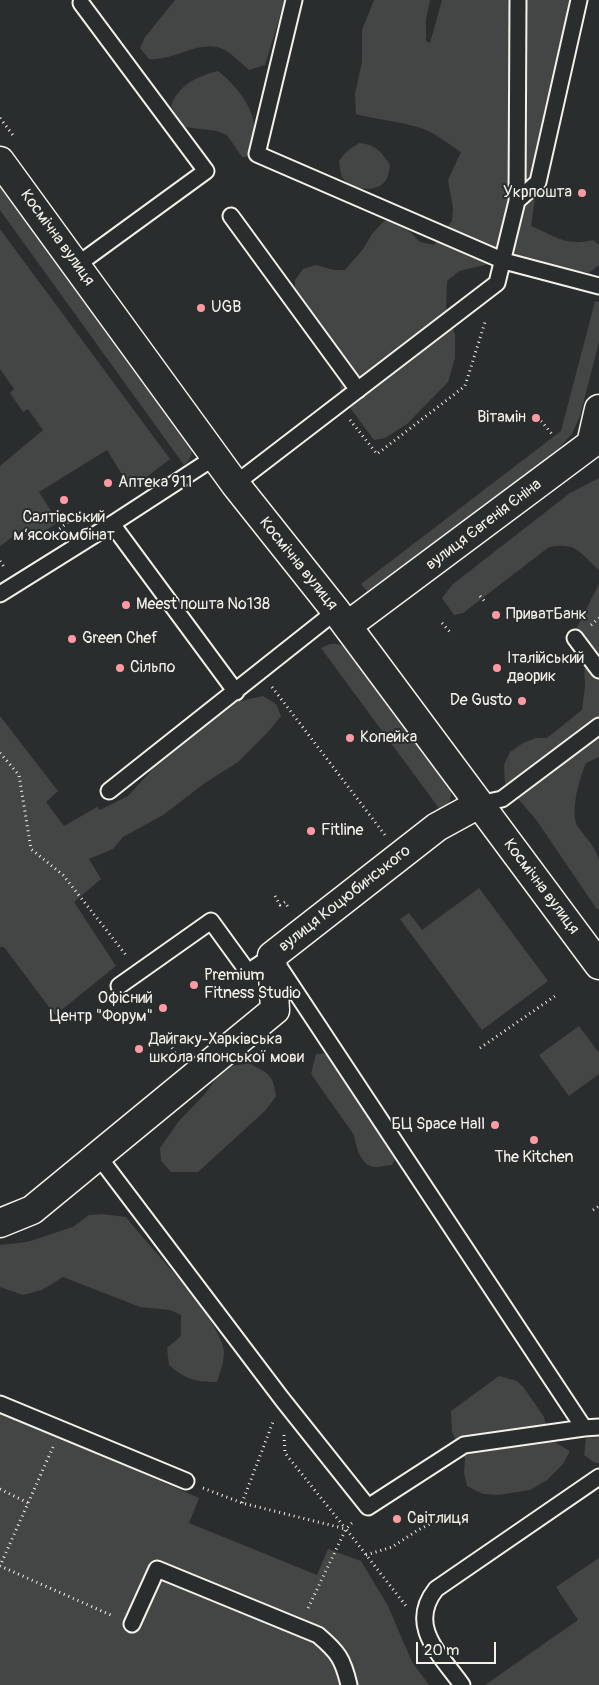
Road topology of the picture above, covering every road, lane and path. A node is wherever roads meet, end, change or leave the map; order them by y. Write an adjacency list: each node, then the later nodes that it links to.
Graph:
1 (294, 0): 8 (lane)
2 (518, 0): 6 (lane)
3 (579, 0): 6 (lane)
4 (82, 3): 9 (lane)
5 (0, 161): 9 (street, Космічна вулиця)
6 (518, 201): 8 (lane)
7 (231, 216): 12 (lane)
8 (504, 261): 10 (lane); 11 (lane)
9 (77, 265): 18 (street, Космічна вулиця)
10 (497, 283): 12 (lane); 13 (path)
11 (599, 286)
12 (358, 390): 13 (lane)
13 (338, 405): 19 (lane)
14 (599, 409): 17 (street, вулиця Євгенія Єніна)
15 (541, 421): 16 (path)
16 (552, 434)
17 (595, 445): 26 (street, вулиця Євгенія Єніна)
18 (215, 457): 19 (street, Космічна вулиця); 21 (lane)
19 (235, 484): 26 (street, Космічна вулиця)
20 (82, 516): 22 (path)
21 (112, 524): 23 (lane); 32 (lane)
22 (58, 530)
23 (3, 587)
24 (480, 596): 25 (path)
25 (486, 603)
26 (342, 619): 31 (lane); 36 (street, Космічна вулиця)
27 (442, 623): 28 (path)
28 (451, 633)
29 (574, 638): 30 (lane)
30 (599, 670)
31 (261, 672): 32 (lane); 37 (path)
32 (236, 692): 35 (lane)
33 (599, 726): 36 (lane)
34 (0, 753): 42 (path)
35 (109, 791)
36 (479, 804): 40 (street, вулиця Коцюбинського); 41 (street, Космічна вулиця)
37 (389, 839)
38 (274, 896): 39 (path)
39 (280, 905)
40 (272, 956): 42 (lane); 48 (street, вулиця Коцюбинського); 55 (lane)
41 (599, 964)
42 (139, 972): 43 (lane)
43 (119, 986)
44 (558, 994): 46 (path)
45 (167, 1039): 47 (path)
46 (480, 1048)
47 (175, 1053)
48 (99, 1157): 51 (street, вулиця Коцюбинського); 52 (lane)
49 (599, 1206): 50 (path)
50 (593, 1210)
51 (0, 1223)
52 (282, 1399): 55 (lane); 60 (path); 63 (path)
53 (0, 1404): 58 (lane)
54 (599, 1427): 55 (lane)
55 (584, 1428)
56 (48, 1459): 61 (path)
57 (599, 1478): 67 (lane)
58 (186, 1481): 60 (path)
59 (0, 1489): 61 (path)
60 (242, 1503): 63 (path)
61 (28, 1504): 65 (path)
62 (423, 1510): 64 (path)
63 (346, 1529): 64 (path); 66 (path)
64 (366, 1555): 67 (path)
65 (132, 1624): 66 (lane)
66 (299, 1626): 68 (lane)
67 (428, 1637): 69 (lane)
68 (349, 1685)
69 (462, 1685)

